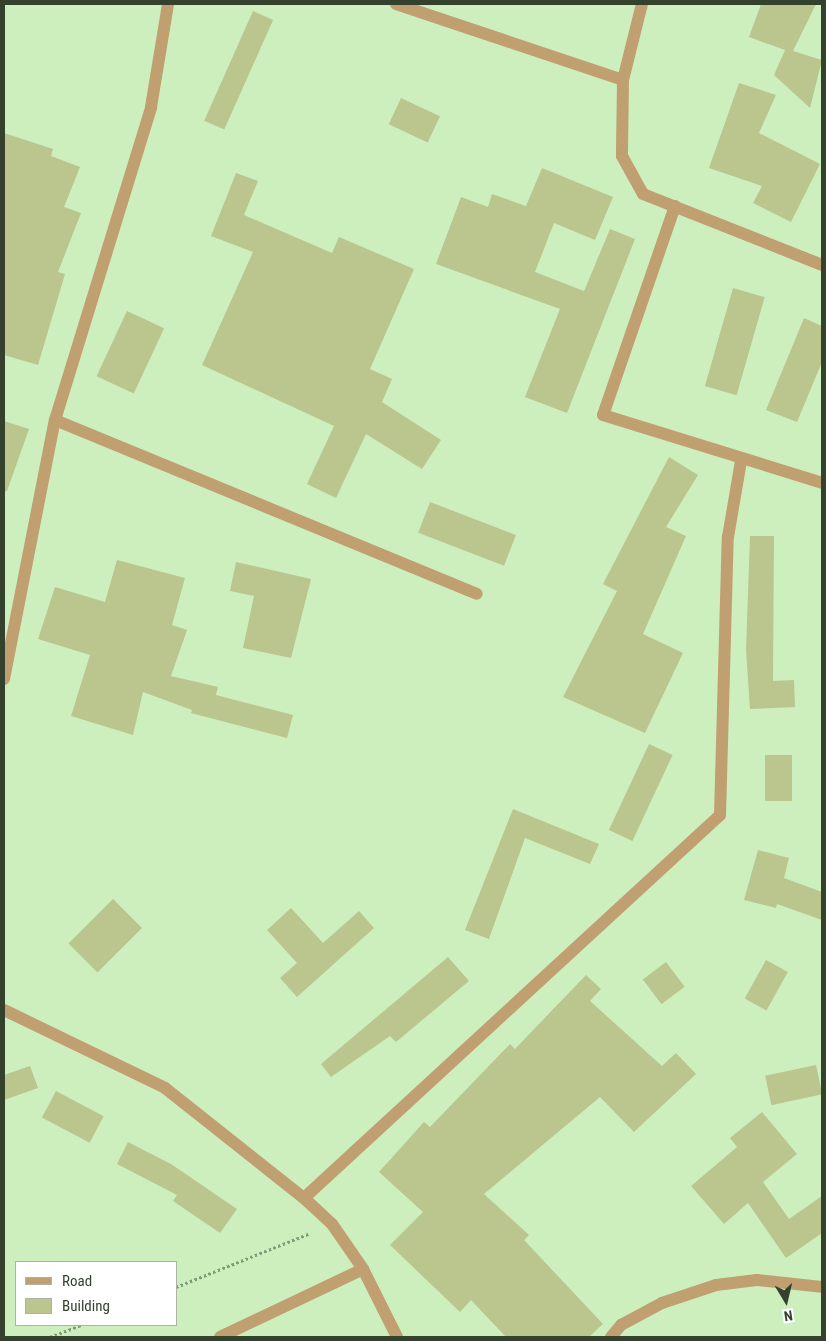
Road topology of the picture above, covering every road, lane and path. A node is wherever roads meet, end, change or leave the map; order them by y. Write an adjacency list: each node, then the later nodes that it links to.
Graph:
1 (168, 4): 7 (street)
2 (396, 4): 4 (street)
3 (642, 4): 4 (street)
4 (623, 80): 5 (street)
5 (675, 206): 6 (street); 8 (street)
6 (822, 265)
7 (56, 420): 10 (street); 11 (street)
8 (741, 461): 9 (street); 13 (street)
9 (822, 483)
10 (477, 594)
11 (4, 679)
12 (4, 1010): 13 (street)
13 (304, 1198): 14 (street)
14 (332, 1224): 15 (street); 16 (path)
15 (364, 1269): 20 (street); 21 (street)
16 (178, 1285)
17 (822, 1288): 22 (street)
18 (78, 1326): 19 (path)
19 (50, 1337)
20 (220, 1337)
21 (397, 1337)
22 (611, 1337)

